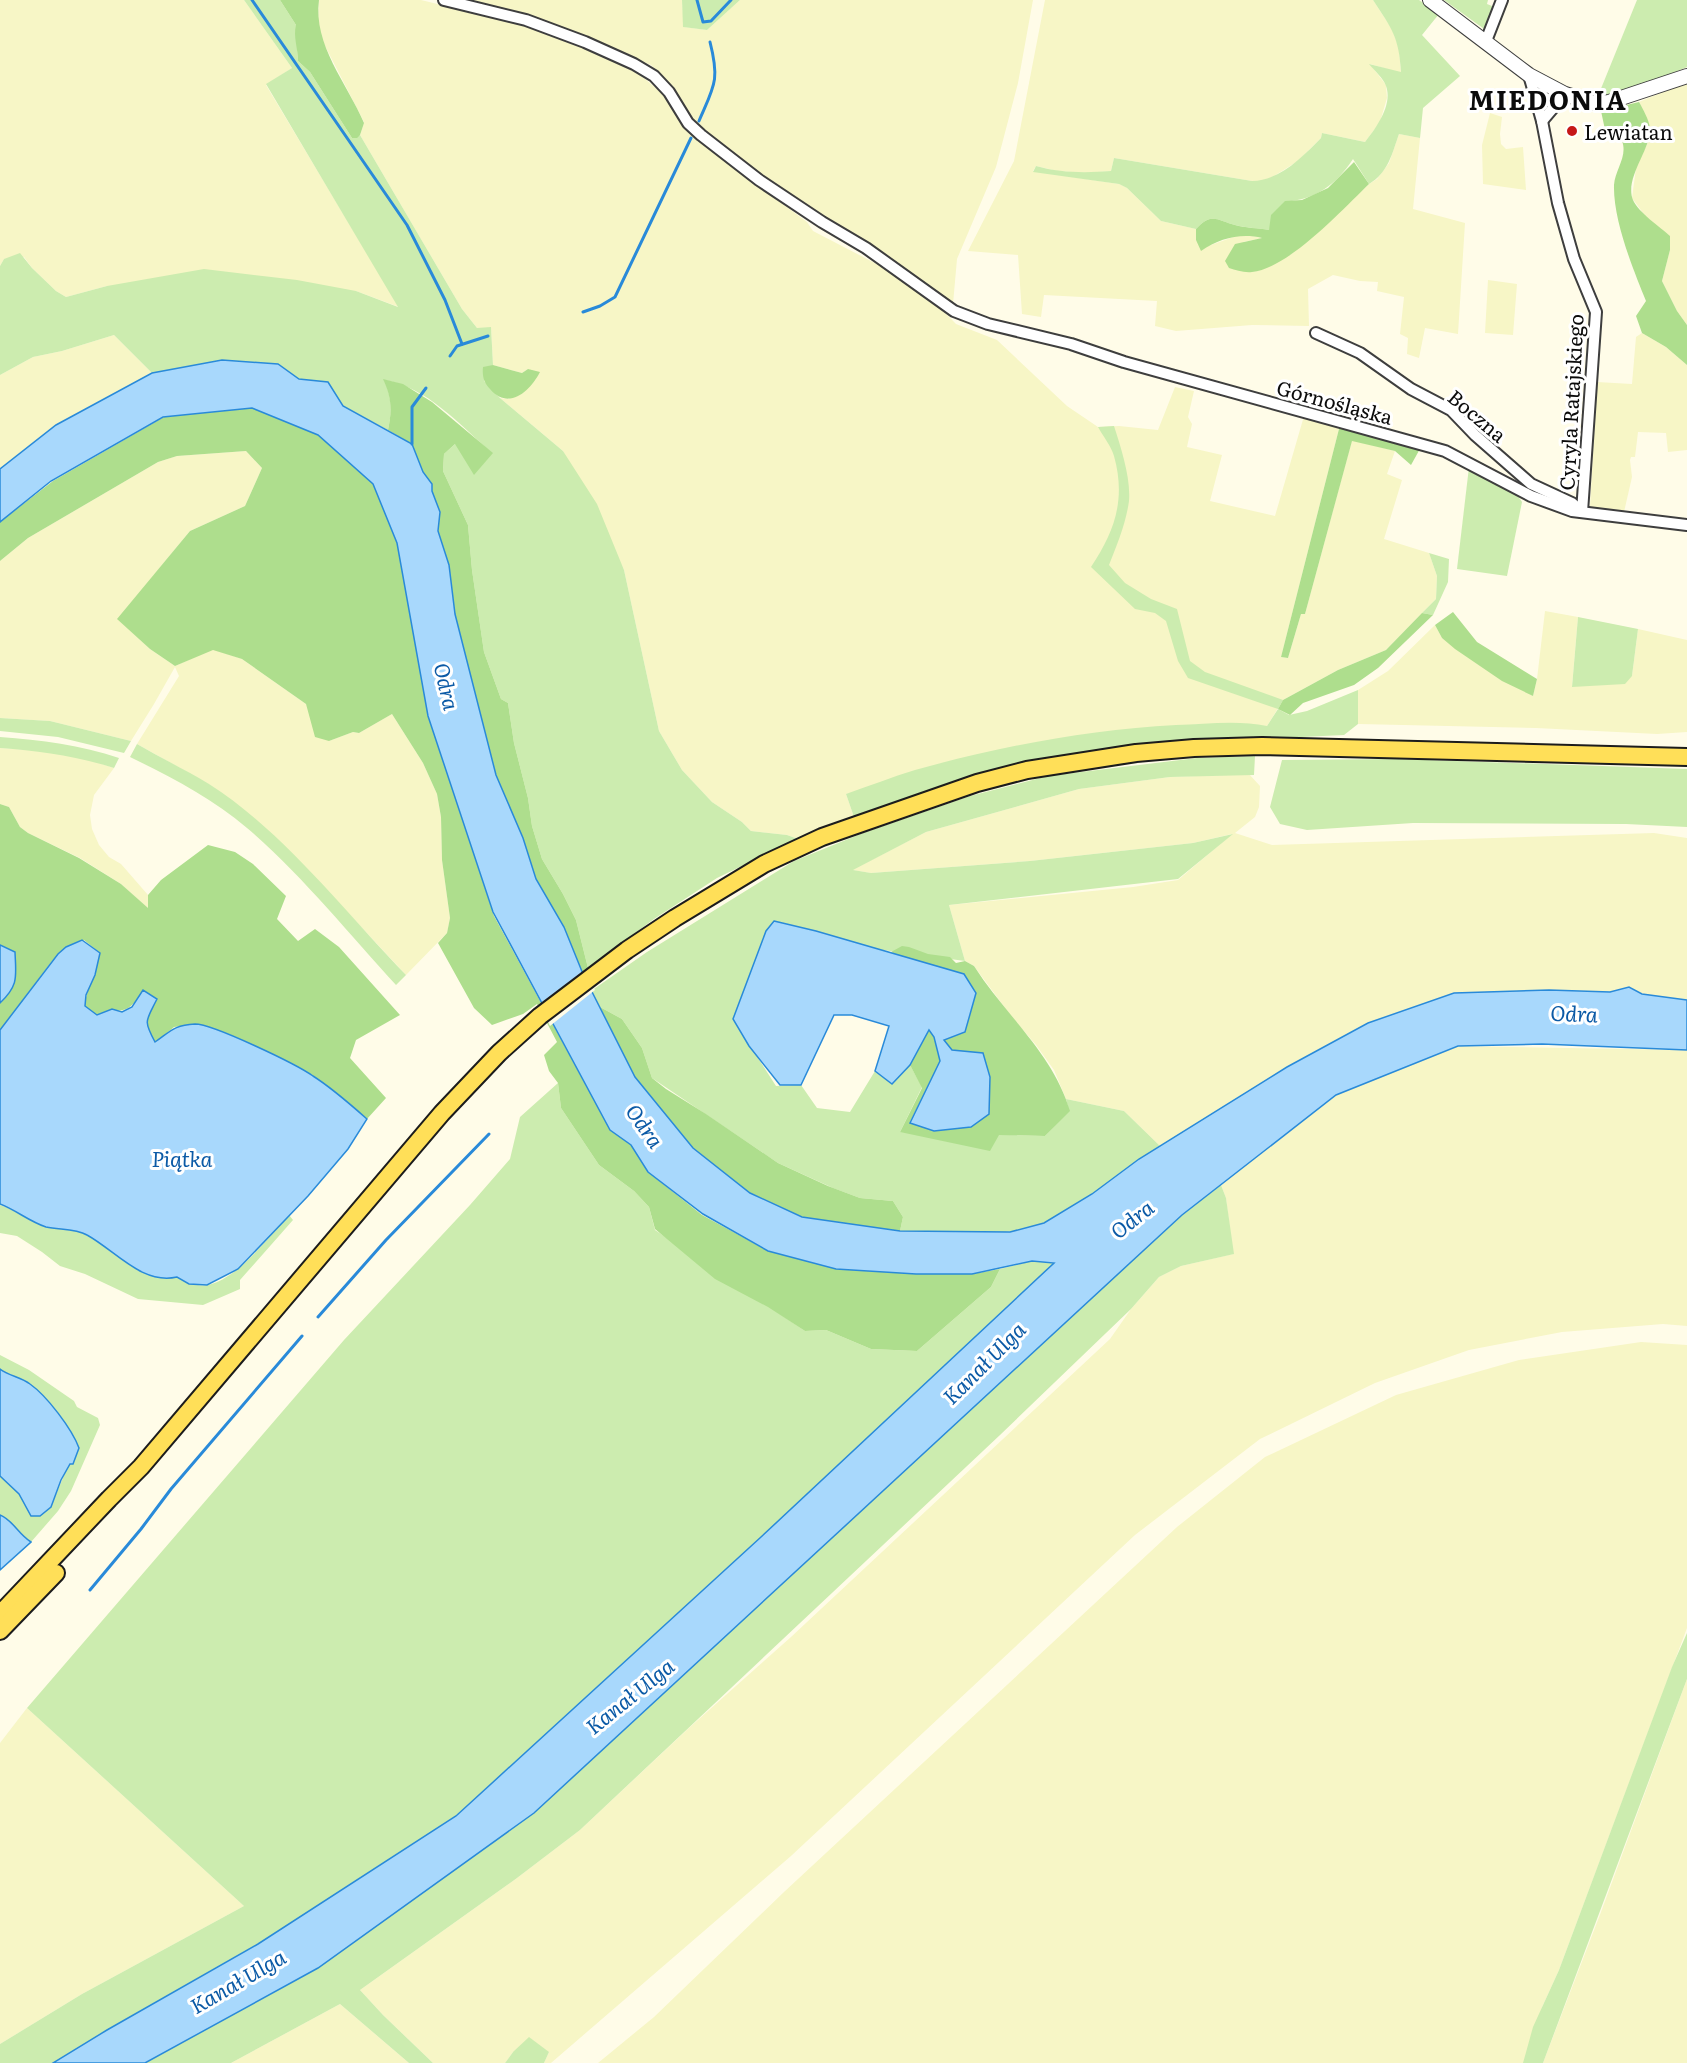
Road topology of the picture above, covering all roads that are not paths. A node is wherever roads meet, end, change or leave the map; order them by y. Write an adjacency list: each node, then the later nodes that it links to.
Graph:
1 (444, 0): 10 (street, Górnośląska)
2 (1430, 0): 4 (street)
3 (1502, 0): 4 (street)
4 (1486, 41): 5 (street)
5 (1529, 75): 7 (street); 8 (street, Cyryla Ratajskiego)
6 (1687, 76): 7 (street)
7 (1565, 94): 8 (street)
8 (1542, 122): 10 (street, Cyryla Ratajskiego)
9 (1316, 333): 10 (street, Boczna)
10 (1582, 512): 11 (street, Górnośląska)
11 (1687, 525)
12 (1687, 757): 13 (main road)
13 (141, 1467): 14 (main road); 15 (main road)
14 (0, 1614)
15 (0, 1630)

